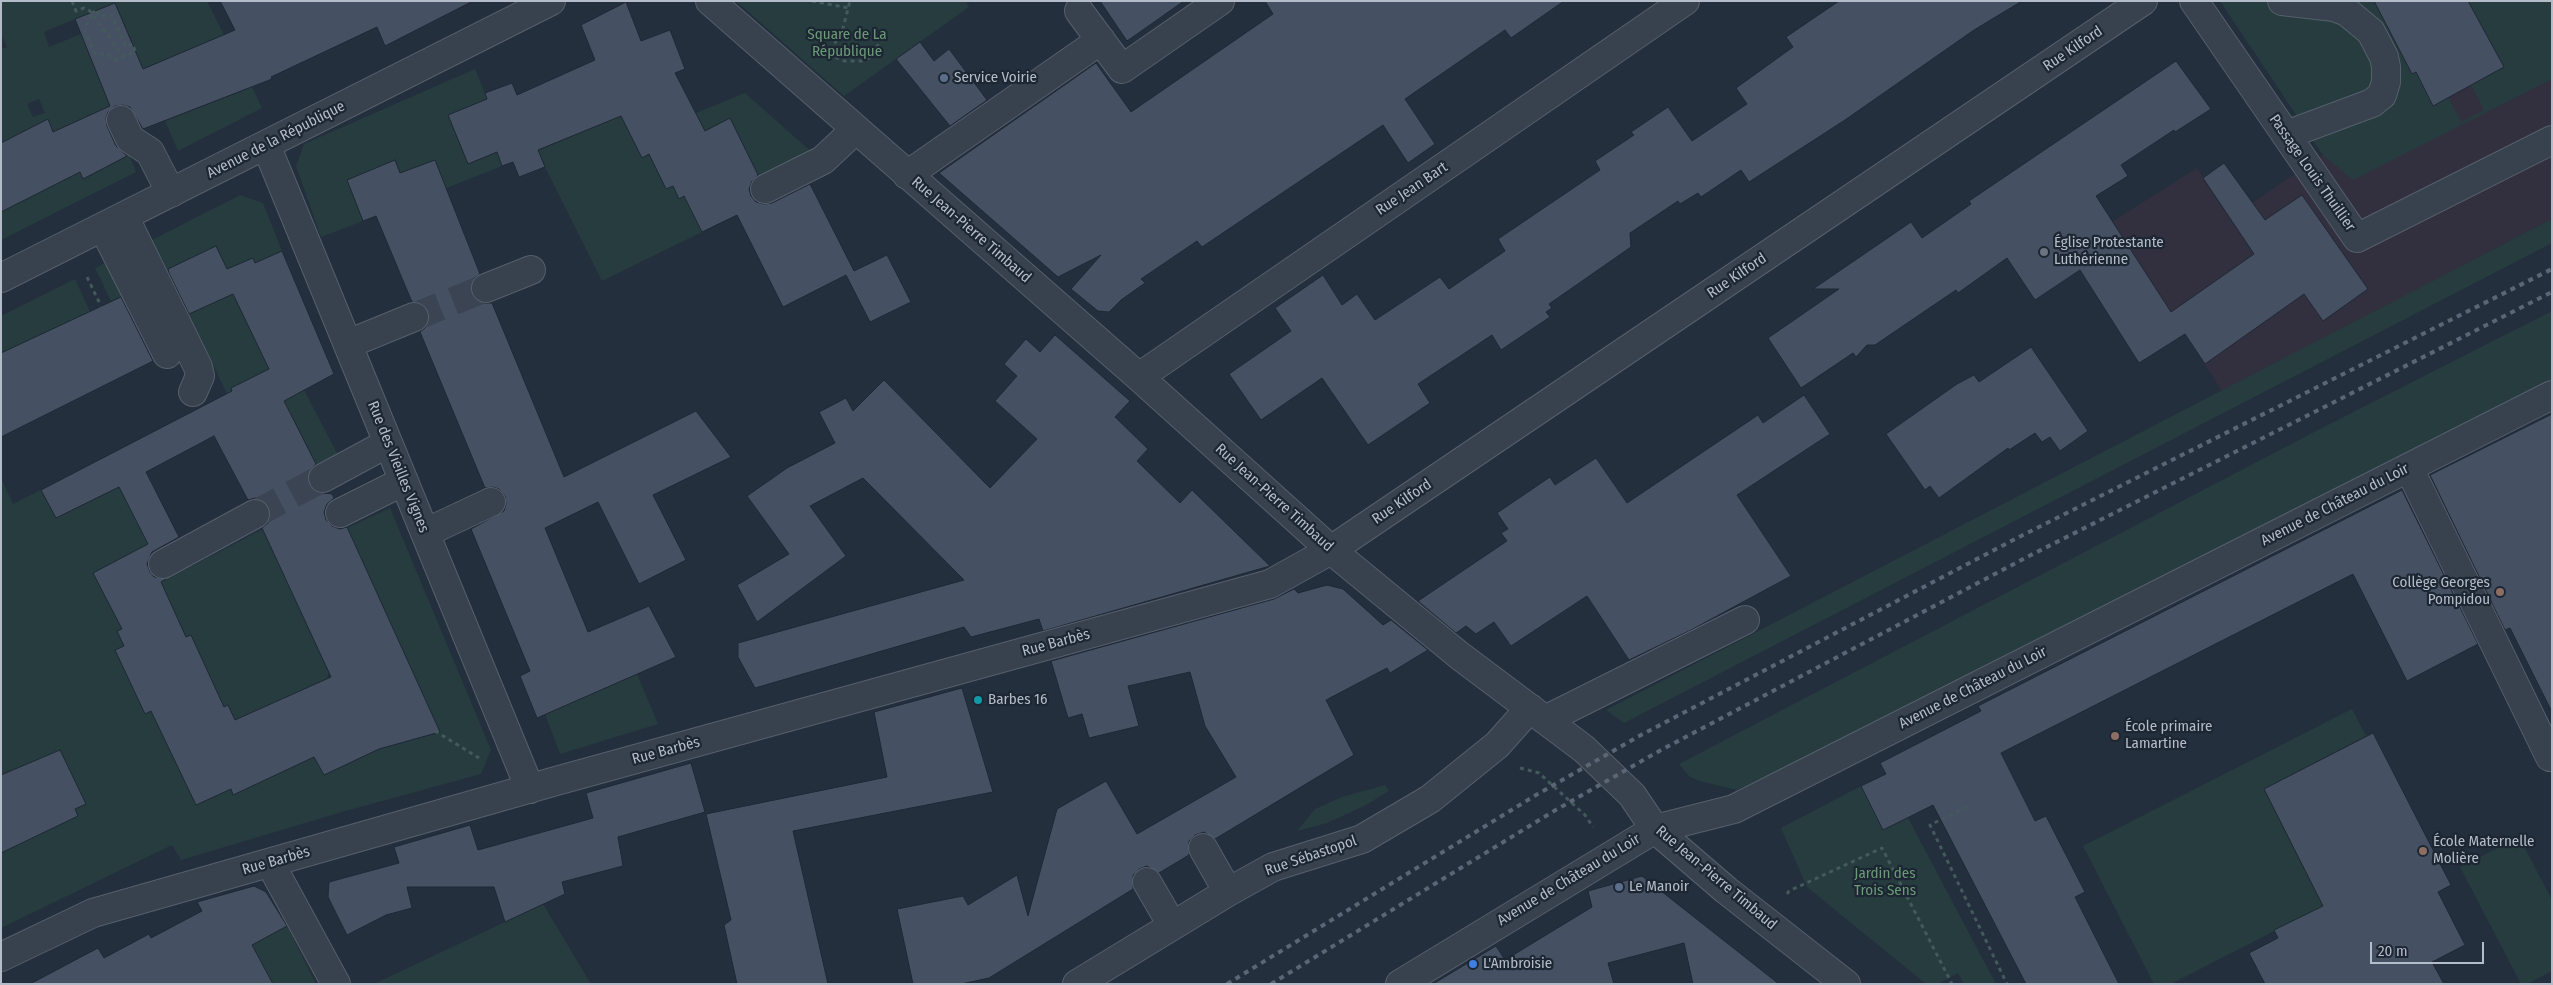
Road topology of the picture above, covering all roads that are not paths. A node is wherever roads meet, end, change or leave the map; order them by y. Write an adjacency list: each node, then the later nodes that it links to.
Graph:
1 (551, 1): 14 (street, Avenue de la République)
2 (710, 1): 11 (street, Rue Jean-Pierre Timbaud)
3 (1220, 1): 9 (street)
4 (1685, 1): 25 (street, Rue Jean Bart)
5 (2143, 1): 36 (street, Rue Kilford)
6 (2194, 1): 12 (street, Passage Louis Thuillier)
7 (2282, 1): 12 (street)
8 (1079, 11): 9 (street)
9 (1102, 40): 15 (street)
10 (121, 120): 17 (street)
11 (856, 129): 15 (street, Rue Jean-Pierre Timbaud); 16 (street)
12 (2286, 135): 13 (street, Passage Louis Thuillier)
13 (2552, 140)
14 (266, 145): 17 (street, Avenue de la République); 23 (street, Rue des Vieilles Vignes)
15 (907, 175): 25 (street, Rue Jean-Pierre Timbaud)
16 (765, 189)
17 (171, 193): 18 (street, Avenue de la République)
18 (113, 222): 20 (street, Avenue de la République); 24 (street); 26 (street)
19 (531, 270): 21 (street)
20 (1, 278)
21 (486, 288)
22 (414, 317): 23 (street)
23 (348, 344): 28 (street, Rue des Vieilles Vignes)
24 (167, 354)
25 (1139, 377): 36 (street, Rue Jean-Pierre Timbaud)
26 (193, 392)
27 (2552, 395): 29 (street, Avenue de Château du Loir)
28 (388, 444): 30 (street); 31 (street, Rue des Vieilles Vignes)
29 (2408, 468): 40 (street); 42 (street, Avenue de Château du Loir)
30 (323, 478)
31 (404, 481): 33 (street); 35 (street, Rue des Vieilles Vignes)
32 (491, 502): 35 (street)
33 (340, 513)
34 (255, 514): 37 (street)
35 (425, 533): 41 (street, Rue des Vieilles Vignes)
36 (1331, 550): 39 (street, Rue Jean-Pierre Timbaud); 41 (street, Rue Barbès)
37 (164, 564)
38 (1745, 620): 39 (street)
39 (1537, 714): 42 (street, Rue Jean-Pierre Timbaud); 46 (street, Rue Sébastopol)
40 (2552, 756)
41 (530, 789): 44 (street, Rue Barbès)
42 (1655, 829): 51 (street, Avenue de Château du Loir); 52 (street, Rue Jean-Pierre Timbaud)
43 (1203, 848): 46 (street)
44 (270, 862): 48 (street, Rue Barbès); 49 (street)
45 (1147, 882): 47 (street)
46 (1228, 892): 47 (street, Rue Sébastopol)
47 (1172, 925): 50 (street, Rue Sébastopol)
48 (1, 957)
49 (336, 984)
50 (1077, 984)
51 (1400, 984)
52 (1846, 984)

